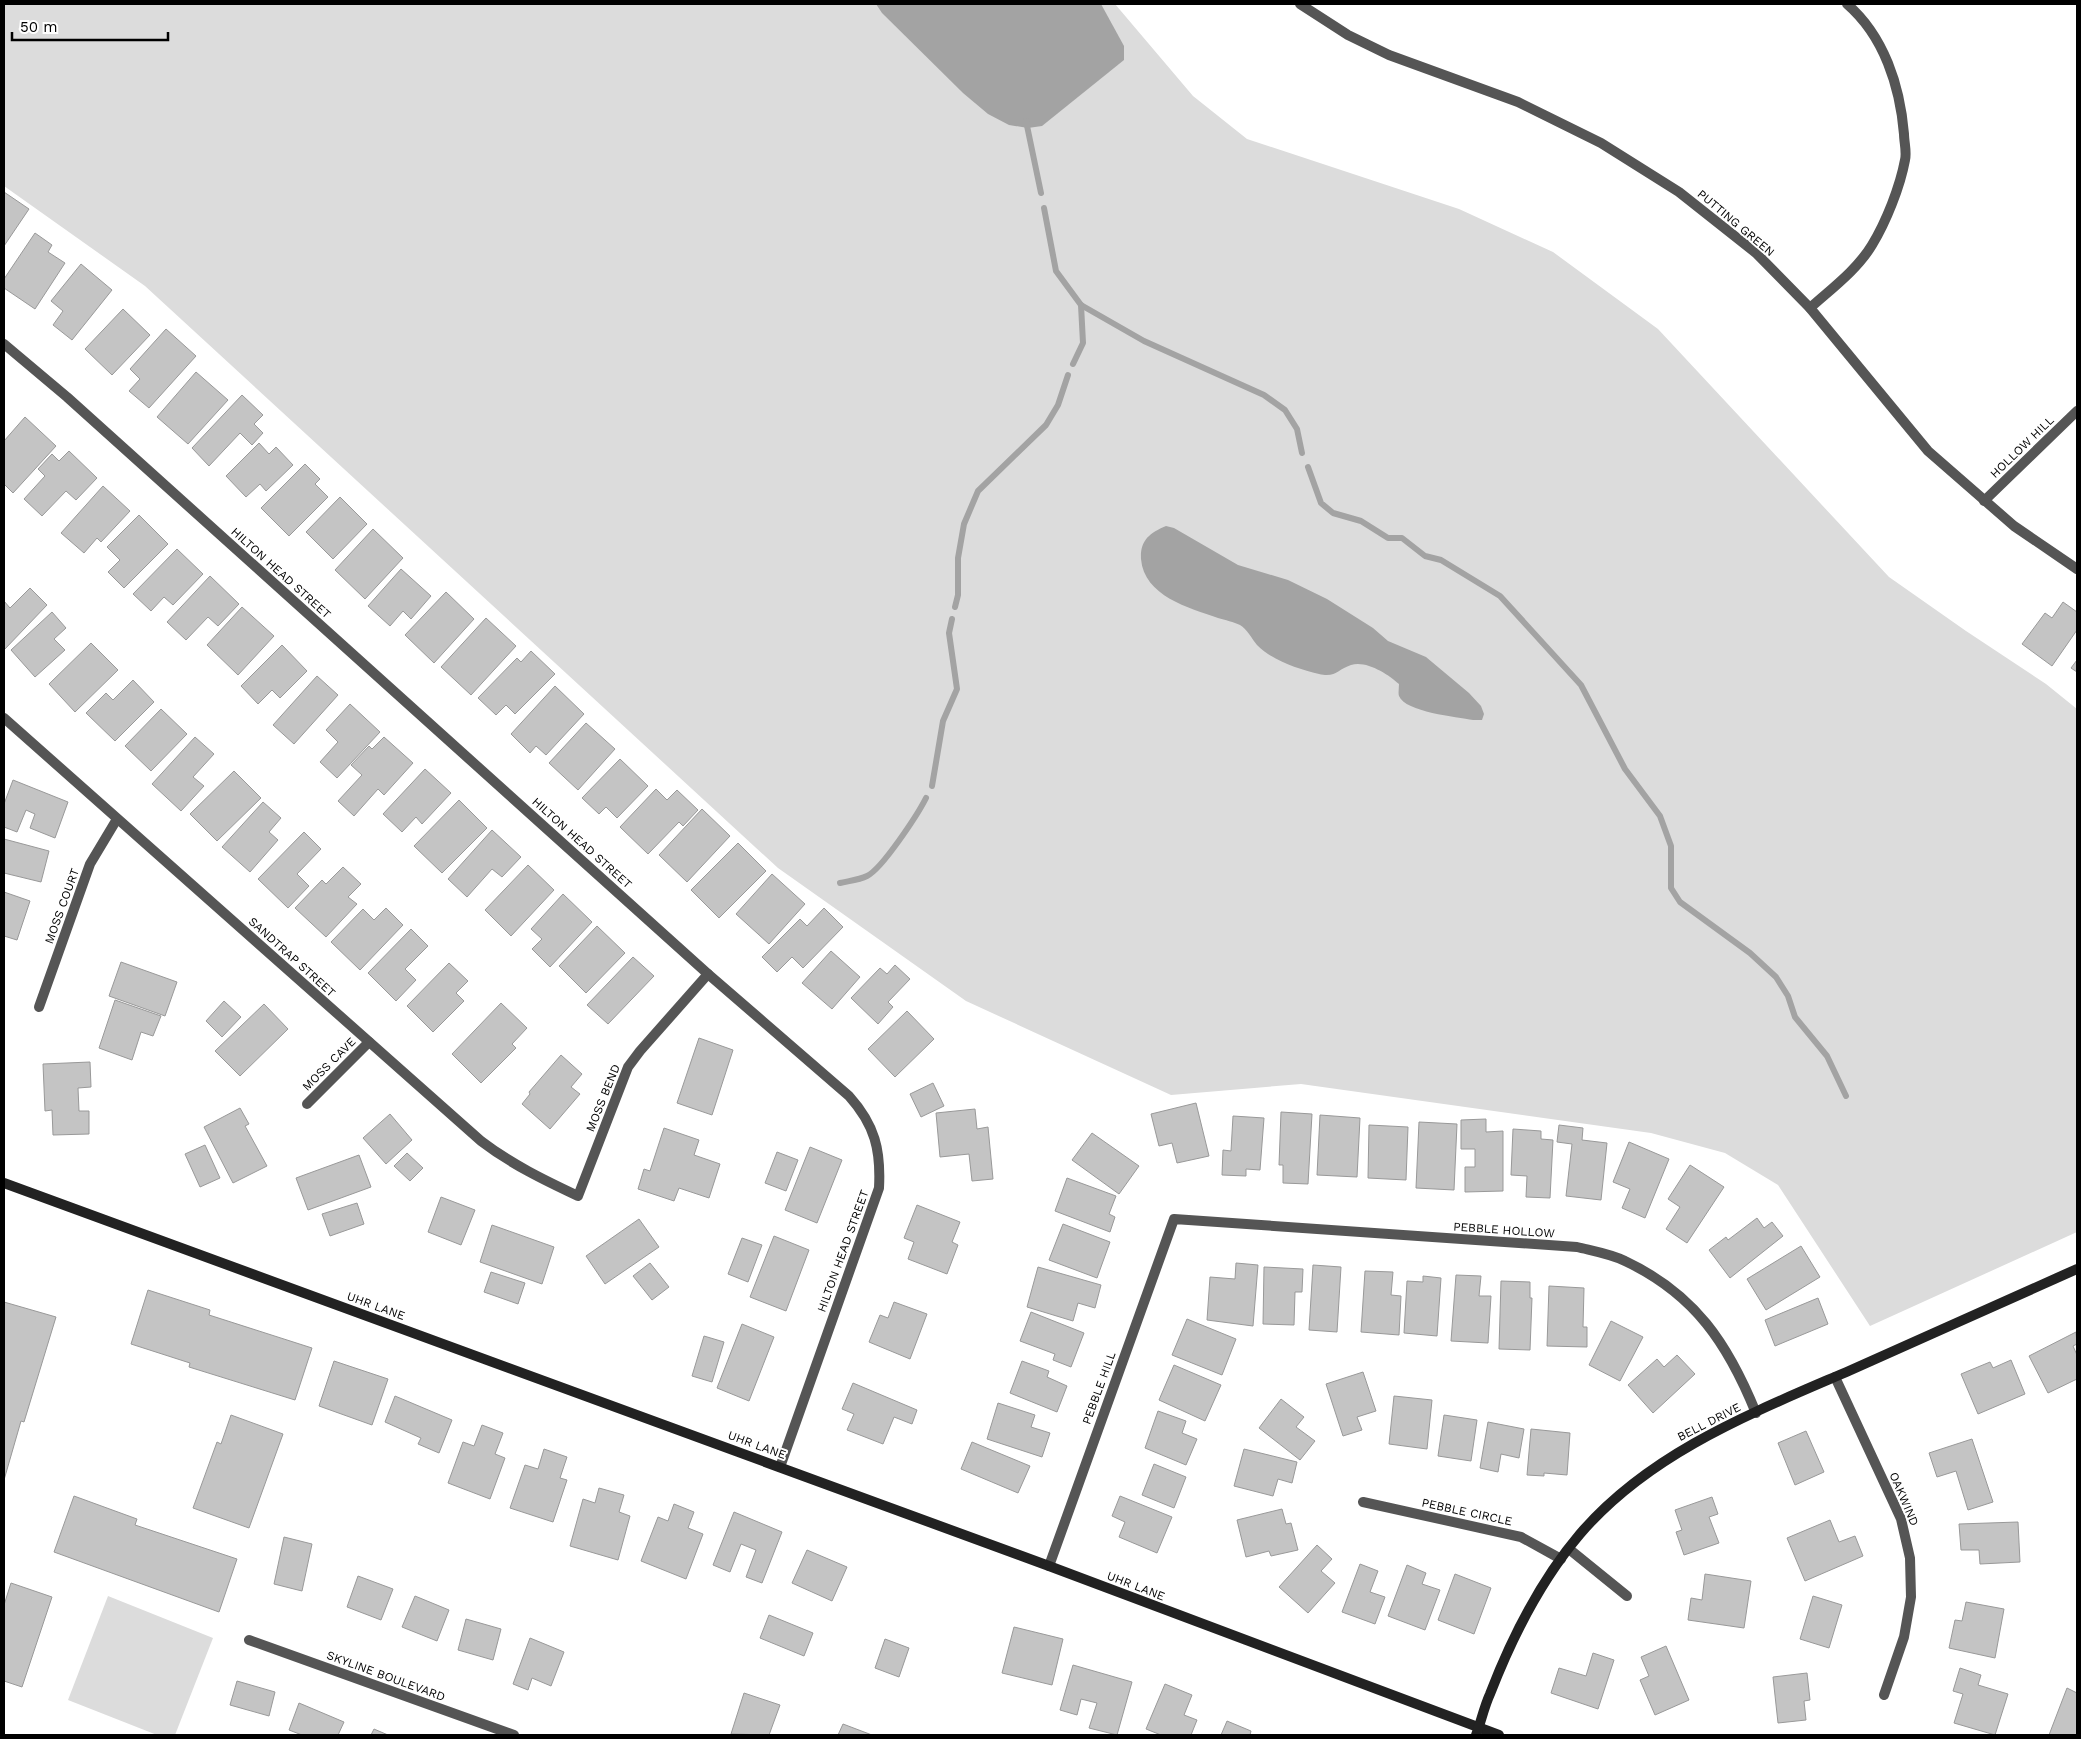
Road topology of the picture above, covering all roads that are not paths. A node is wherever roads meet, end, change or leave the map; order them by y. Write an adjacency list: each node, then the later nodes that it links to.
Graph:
1 (1300, 4): 3 (street, PUTTING GREEN)
2 (1847, 4): 3 (street)
3 (1810, 308): 6 (street, PUTTING GREEN)
4 (4, 344): 10 (street, HILTON HEAD STREET)
5 (2077, 411): 6 (street, HOLLOW HILL)
6 (1984, 501): 7 (street, PUTTING GREEN)
7 (2077, 569)
8 (4, 718): 9 (street, SANDTRAP STREET)
9 (117, 819): 11 (street, MOSS COURT); 12 (street, SANDTRAP STREET)
10 (708, 974): 15 (street, MOSS BEND); 20 (street, HILTON HEAD STREET)
11 (39, 1007)
12 (369, 1042): 13 (street, MOSS CAVE); 15 (street, SANDTRAP STREET)
13 (307, 1104)
14 (4, 1183): 20 (street, UHR LANE)
15 (578, 1196)
16 (1174, 1219): 19 (street, PEBBLE HOLLOW); 24 (street, PEBBLE HILL)
17 (2077, 1269): 18 (street, BELL DRIVE)
18 (1835, 1377): 19 (street, BELL DRIVE); 27 (street, OAKWIND)
19 (1756, 1413): 22 (street, BELL DRIVE)
20 (780, 1467): 24 (street, UHR LANE)
21 (1363, 1502): 23 (street, PEBBLE CIRCLE)
22 (1569, 1549): 23 (street, BELL DRIVE); 25 (street)
23 (1561, 1559): 28 (street, BELL DRIVE)
24 (1049, 1566): 28 (street, UHR LANE)
25 (1627, 1596)
26 (249, 1640): 29 (street, SKYLINE BOULEVARD)
27 (1884, 1695)
28 (1477, 1732): 30 (street, UHR LANE)
29 (514, 1735)
30 (1499, 1735)

